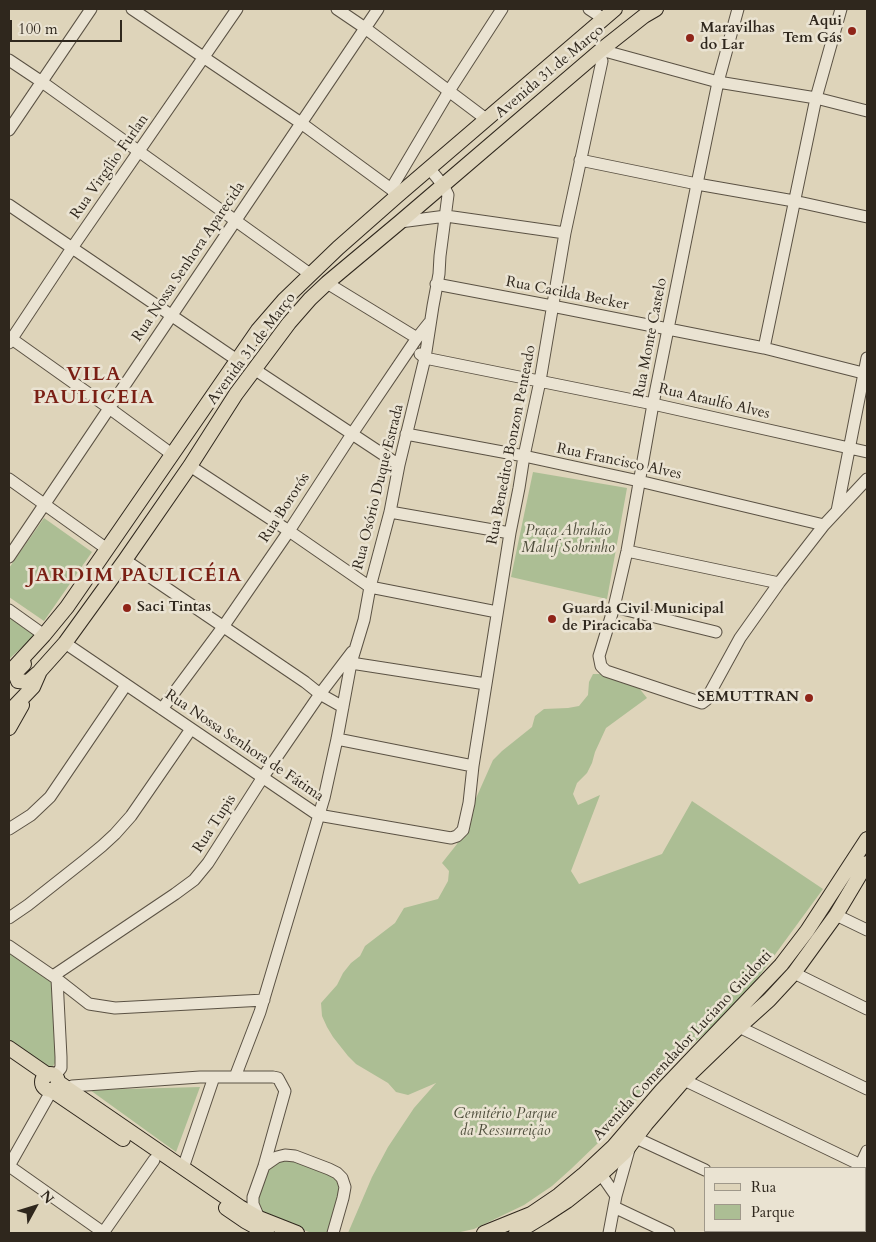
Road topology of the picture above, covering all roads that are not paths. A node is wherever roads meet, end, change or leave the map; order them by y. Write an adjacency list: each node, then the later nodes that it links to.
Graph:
1 (91, 9): 17 (street)
2 (132, 9): 15 (street)
3 (237, 9): 15 (street, Rua Virgílio Furlan)
4 (337, 9): 13 (street)
5 (378, 9): 13 (street, Rua Nossa Senhora Aparecida)
6 (502, 9): 19 (street)
7 (589, 9): 12 (street)
8 (615, 9): 12 (main road, Avenida 31 de Março)
9 (656, 9): 14 (main road, Avenida 31 de Março)
10 (738, 9): 18 (street, Rua Monte Castelo)
11 (841, 9): 20 (street)
12 (604, 19): 22 (main road, Avenida 31 de Março)
13 (365, 28): 19 (street); 23 (street, Rua Nossa Senhora Aparecida)
14 (599, 52): 18 (street); 26 (street, Rua Benedito Bonzon Penteado); 29 (main road, Avenida 31 de Março)
15 (204, 58): 23 (street); 25 (street, Rua Virgílio Furlan)
16 (9, 60): 17 (street)
17 (42, 82): 24 (street); 25 (street)
18 (718, 82): 20 (street); 28 (street, Rua Monte Castelo)
19 (449, 91): 22 (street); 30 (street)
20 (816, 98): 21 (street); 31 (street)
21 (867, 111)
22 (486, 119): 27 (main road, Avenida 31 de Março)
23 (301, 123): 30 (street); 35 (street, Rua Nossa Senhora Aparecida)
24 (9, 130)
25 (139, 152): 35 (street); 38 (street, Rua Virgílio Furlan)
26 (580, 160): 28 (street); 37 (street, Rua Benedito Bonzon Penteado)
27 (429, 168): 29 (street); 30 (main road, Avenida 31 de Março)
28 (697, 184): 31 (street); 45 (street, Rua Monte Castelo)
29 (443, 185): 33 (street, Rua Osório Duque Estrada); 36 (main road, Avenida 31 de Março)
30 (394, 192): 39 (main road, Avenida 31 de Março)
31 (794, 201): 34 (street); 49 (street)
32 (9, 205): 38 (street)
33 (446, 216): 36 (street); 37 (street); 41 (street, Rua Osório Duque Estrada)
34 (867, 216)
35 (236, 220): 39 (street); 43 (street, Rua Nossa Senhora Aparecida)
36 (400, 222): 40 (main road, Avenida 31 de Março)
37 (566, 233): 42 (street, Rua Benedito Bonzon Penteado)
38 (72, 248): 43 (street); 47 (street, Rua Virgílio Furlan)
39 (310, 274): 46 (main road, Avenida 31 de Março)
40 (327, 283): 48 (street, Rua Ataulfo Alves); 53 (main road, Avenida 31 de Março)
41 (436, 284): 42 (street, Rua Cacilda Becker); 44 (street, Rua Osório Duque Estrada)
42 (552, 306): 45 (street, Rua Cacilda Becker); 55 (street, Rua Benedito Bonzon Penteado)
43 (171, 316): 52 (street); 59 (street, Rua Nossa Senhora Aparecida)
44 (430, 322): 48 (street, Rua Bororós); 50 (street, Rua Osório Duque Estrada)
45 (668, 328): 49 (street, Rua Cacilda Becker); 58 (street, Rua Monte Castelo)
46 (258, 330): 52 (main road, Avenida 31 de Março); 53 (main road)
47 (10, 340): 59 (street)
48 (414, 343): 50 (street, Rua Ataulfo Alves); 60 (street, Rua Bororós)
49 (764, 348): 54 (street, Rua Cacilda Becker)
50 (425, 358): 55 (street, Rua Ataulfo Alves); 61 (street, Rua Osório Duque Estrada)
51 (867, 358): 54 (street)
52 (237, 360): 56 (main road, Avenida 31 de Março)
53 (254, 369): 57 (main road, Avenida 31 de Março); 60 (street)
54 (865, 374): 62 (street)
55 (540, 381): 58 (street, Rua Ataulfo Alves); 65 (street, Rua Benedito Bonzon Penteado)
56 (223, 382): 57 (main road); 64 (main road, Avenida 31 de Março)
57 (236, 394): 67 (main road, Avenida 31 de Março)
58 (653, 404): 62 (street, Rua Ataulfo Alves); 70 (street, Rua Monte Castelo)
59 (109, 408): 64 (street); 71 (street, Rua Nossa Senhora Aparecida)
60 (352, 434): 66 (street); 75 (street, Rua Bororós)
61 (406, 434): 65 (street, Rua Francisco Alves); 66 (street, Rua Osório Duque Estrada)
62 (849, 448): 63 (street, Rua Ataulfo Alves); 72 (street)
63 (867, 452)
64 (172, 455): 77 (main road, Avenida 31 de Março)
65 (524, 456): 70 (street, Rua Francisco Alves); 76 (street, Rua Benedito Bonzon Penteado)
66 (399, 465): 73 (street, Rua Osório Duque Estrada)
67 (190, 466): 75 (street); 80 (main road, Avenida 31 de Março)
68 (9, 479): 71 (street)
69 (867, 479): 72 (street)
70 (640, 481): 74 (street, Rua Francisco Alves); 78 (street, Rua Monte Castelo)
71 (44, 504): 77 (street); 79 (street, Rua Nossa Senhora Aparecida)
72 (837, 511): 74 (street)
73 (390, 512): 76 (street); 82 (street, Rua Osório Duque Estrada)
74 (824, 525): 81 (street)
75 (289, 531): 82 (street); 87 (street, Rua Bororós)
76 (510, 533): 86 (street, Rua Benedito Bonzon Penteado)
77 (107, 549): 83 (main road, Avenida 31 de Março)
78 (627, 551): 81 (street); 84 (street, Rua Monte Castelo)
79 (9, 557)
80 (125, 560): 87 (street); 90 (main road, Avenida 31 de Março)
81 (779, 583): 84 (street, Rua Monte Castelo)
82 (370, 587): 86 (street); 91 (street, Rua Osório Duque Estrada)
83 (67, 607): 89 (main road, Avenida 31 de Março); 93 (main road)
84 (614, 607): 88 (street)
85 (9, 610): 89 (street)
86 (497, 612): 95 (street, Rua Benedito Bonzon Penteado)
87 (223, 627): 98 (street); 100 (street, Rua Bororós)
88 (716, 632)
89 (44, 635): 93 (main road); 94 (main road, Avenida 31 de Março)
90 (65, 643): 93 (main road, Avenida 31 de Março); 96 (street, Rua Nossa Senhora de Fátima)
91 (357, 645): 92 (street, Rua Osório Duque Estrada); 98 (street, Rua Tupis)
92 (351, 664): 95 (street); 99 (street, Rua Osório Duque Estrada)
93 (43, 667): 97 (main road, Avenida 31 de Março)
94 (9, 673)
95 (486, 684): 105 (street, Rua Benedito Bonzon Penteado)
96 (126, 685): 100 (street, Rua Nossa Senhora de Fátima); 108 (street)
97 (33, 687): 101 (main road, Avenida 31 de Março); 102 (main road)
98 (320, 694): 99 (street); 106 (street, Rua Tupis)
99 (343, 707): 104 (street, Rua Osório Duque Estrada)
100 (162, 709): 103 (street, Rua Nossa Senhora de Fátima)
101 (9, 712)
102 (9, 728)
103 (191, 729): 106 (street, Rua Nossa Senhora de Fátima); 113 (street)
104 (338, 739): 105 (street); 107 (street, Rua Osório Duque Estrada)
105 (473, 766): 109 (street, Rua Benedito Bonzon Penteado)
106 (263, 777): 107 (street, Rua Nossa Senhora de Fátima); 117 (street, Rua Tupis)
107 (318, 815): 109 (street, Rua Nossa Senhora de Fátima); 118 (street, Rua Osório Duque Estrada)
108 (9, 829)
109 (451, 838)
110 (865, 845): 122 (main road, Avenida Comendador Luciano Guidotti)
111 (867, 863): 112 (main road, Avenida Comendador Luciano Guidotti)
112 (836, 915): 114 (street); 116 (main road, Avenida Comendador Luciano Guidotti)
113 (9, 918)
114 (867, 930)
115 (9, 946): 117 (street)
116 (794, 973): 119 (street); 120 (main road, Avenida Comendador Luciano Guidotti)
117 (55, 977): 118 (street); 125 (street)
118 (264, 1000): 124 (street, Rua Osório Duque Estrada)
119 (867, 1009)
120 (739, 1027): 122 (main road, Avenida Comendador Luciano Guidotti); 126 (street)
121 (10, 1051): 125 (main road)
122 (682, 1076): 127 (main road, Avenida Comendador Luciano Guidotti); 132 (street); 134 (main road, Avenida Comendador Luciano Guidotti)
123 (214, 1077): 124 (street); 125 (street); 133 (street)
124 (235, 1077): 131 (street)
125 (53, 1083): 129 (main road); 130 (street); 133 (main road)
126 (867, 1088)
127 (633, 1142): 134 (main road, Avenida Comendador Luciano Guidotti); 135 (street); 137 (street)
128 (867, 1151): 132 (street)
129 (154, 1160): 141 (street); 142 (main road)
130 (9, 1166): 141 (street)
131 (264, 1166): 136 (street); 144 (street)
132 (862, 1167)
133 (183, 1168): 138 (main road)
134 (598, 1170): 137 (street); 145 (main road, Avenida Comendador Luciano Guidotti); 146 (main road, Avenida Comendador Luciano Guidotti)
135 (704, 1170)
136 (253, 1197): 138 (street); 139 (street)
137 (615, 1202): 147 (street); 148 (street)
138 (240, 1206): 139 (main road)
139 (259, 1218): 143 (main road)
140 (828, 1232): 149 (street)
141 (104, 1233)
142 (267, 1233)
143 (297, 1233)
144 (332, 1233)
145 (484, 1233)
146 (516, 1233)
147 (609, 1233)
148 (669, 1233)
149 (836, 1233)

